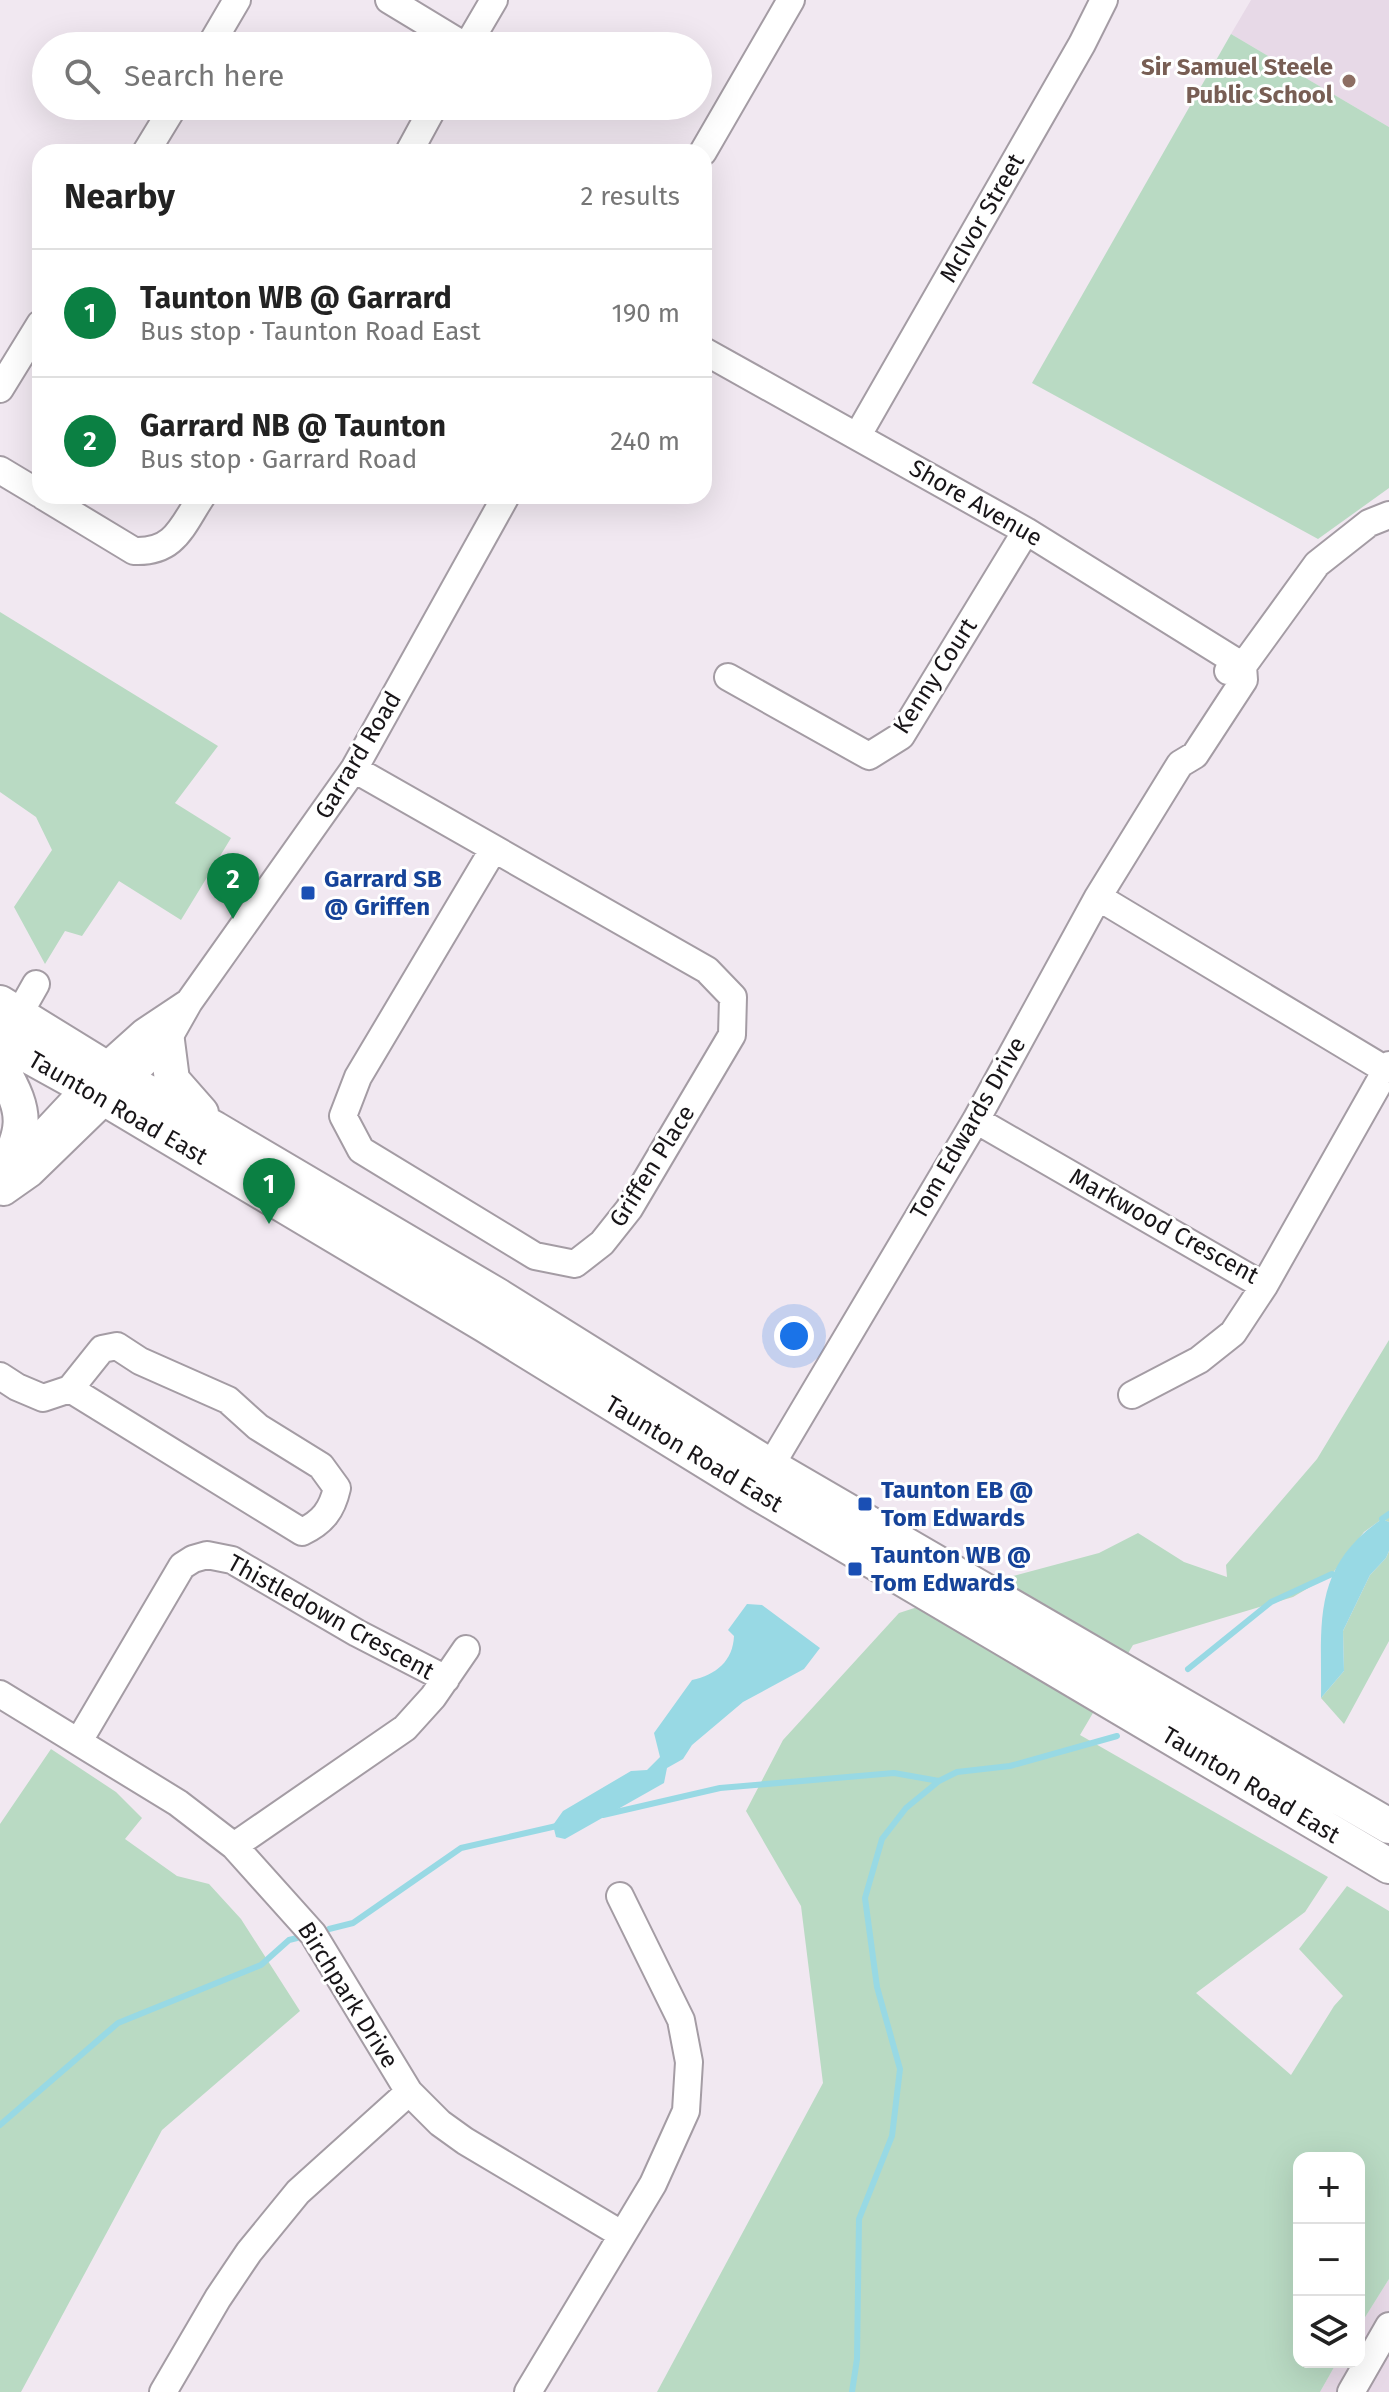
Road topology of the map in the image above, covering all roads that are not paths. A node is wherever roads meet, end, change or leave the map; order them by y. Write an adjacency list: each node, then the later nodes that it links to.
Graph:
1 (237, 0): 6 (street)
2 (389, 0): 7 (street)
3 (494, 0): 8 (street)
4 (791, 0): 13 (street)
5 (1104, 0): 17 (street, McIvor Street)
6 (218, 32)
7 (443, 32)
8 (475, 32)
9 (165, 120): 11 (street)
10 (426, 120): 12 (street)
11 (151, 144)
12 (413, 144)
13 (708, 144)
14 (32, 337): 16 (street)
15 (712, 355): 17 (street, Shore Avenue)
16 (0, 389)
17 (858, 435): 24 (street, Shore Avenue)
18 (0, 470): 19 (street)
19 (32, 489)
20 (57, 504): 21 (street)
21 (197, 504)
22 (502, 504): 27 (street, Garrard Road)
23 (1389, 515): 25 (street, Tom Edwards Drive)
24 (1026, 531): 25 (street, Shore Avenue); 26 (street, Kenny Court)
25 (1243, 666): 29 (street, Tom Edwards Drive)
26 (728, 677)
27 (354, 769): 28 (street, Griffen Place); 31 (street, Garrard Road)
28 (493, 850): 28 (street, Griffen Place)
29 (1098, 897): 35 (street, Markwood Crescent); 37 (street, Tom Edwards Drive)
30 (36, 984): 32 (street)
31 (189, 1002): 33 (street, Garrard Road); 36 (street, Garrard Road)
32 (6, 1019): 36 (main road, Taunton Road East)
33 (167, 1041): 36 (street, Garrard Road); 38 (main road)
34 (0, 1066): 39 (main road)
35 (1388, 1068): 40 (street, Markwood Crescent)
36 (106, 1084): 38 (main road, Taunton Road East); 39 (street, Garrard Road); 44 (main road, Taunton Road East)
37 (976, 1120): 40 (street, Markwood Crescent); 44 (street, Tom Edwards Drive)
38 (215, 1129): 44 (main road, Taunton Road East)
39 (1, 1190)
40 (1264, 1286): 43 (street)
41 (0, 1376): 42 (street)
42 (70, 1389): 42 (street)
43 (1132, 1395)
44 (763, 1479): 49 (main road, Taunton Road East); 51 (main road, Taunton Road East)
45 (466, 1649): 46 (street, Thistledown Crescent)
46 (446, 1679): 48 (street, Thistledown Crescent); 50 (street, Thistledown Crescent)
47 (0, 1694): 48 (street, Birchpark Drive)
48 (79, 1741): 50 (street, Birchpark Drive)
49 (1389, 1826)
50 (234, 1846): 53 (street, Birchpark Drive)
51 (1389, 1866)
52 (620, 1896): 54 (street)
53 (409, 2092): 54 (street, Birchpark Drive); 56 (street)
54 (621, 2234): 57 (street)
55 (1389, 2326): 58 (street)
56 (163, 2392)
57 (528, 2392)
58 (1351, 2392)

